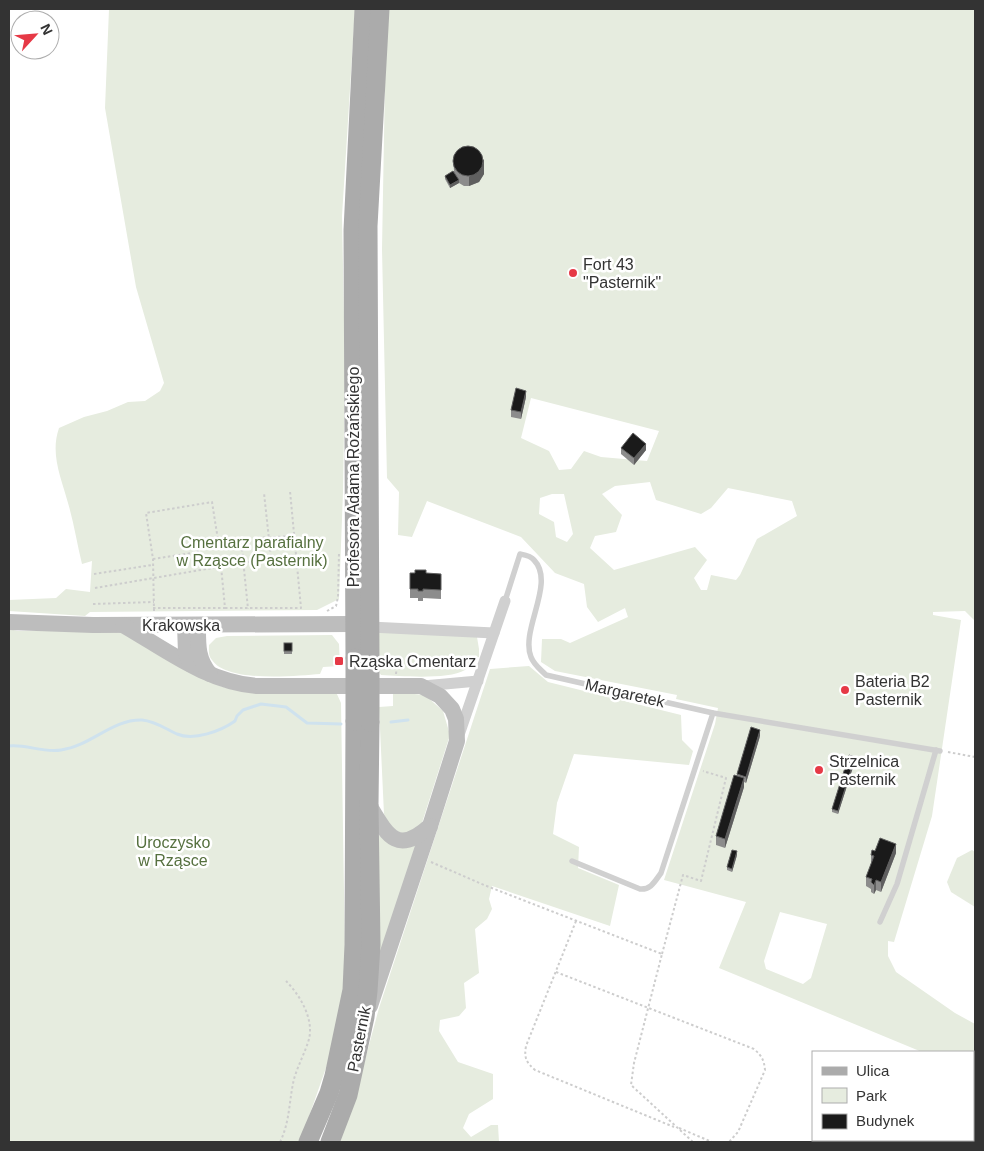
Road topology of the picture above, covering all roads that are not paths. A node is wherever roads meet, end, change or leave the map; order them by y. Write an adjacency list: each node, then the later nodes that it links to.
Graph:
1 (364, 9): 7 (main road, Profesora Adama Rożańskiego)
2 (380, 9): 7 (main road, Profesora Adama Rożańskiego)
3 (505, 601): 8 (street, Margaretek); 13 (lane, Margaretek)
4 (9, 622): 5 (street, Krakowska)
5 (123, 624): 6 (street, Krakowska); 9 (street)
6 (192, 625): 7 (street, Krakowska); 9 (street); 10 (street)
7 (362, 625): 8 (street); 14 (main road, Profesora Adama Rożańskiego, bridge)
8 (494, 633): 11 (street, Margaretek)
9 (190, 664): 10 (street)
10 (210, 674): 12 (street)
11 (478, 681): 12 (street); 15 (street, Margaretek)
12 (422, 686): 15 (street)
13 (713, 714): 18 (lane); 19 (lane, Margaretek)
14 (363, 721): 16 (main road, Profesora Adama Rożańskiego); 21 (main road, Profesora Adama Rożańskiego)
15 (457, 741): 17 (street)
16 (369, 805): 17 (street); 20 (main road, Profesora Adama Rożańskiego)
17 (430, 826): 22 (street)
18 (572, 861)
19 (880, 922)
20 (371, 932): 22 (main road, Pasternik)
21 (354, 945): 23 (main road, Pasternik)
22 (366, 1017): 24 (main road, Pasternik)
23 (308, 1142)
24 (330, 1142)

